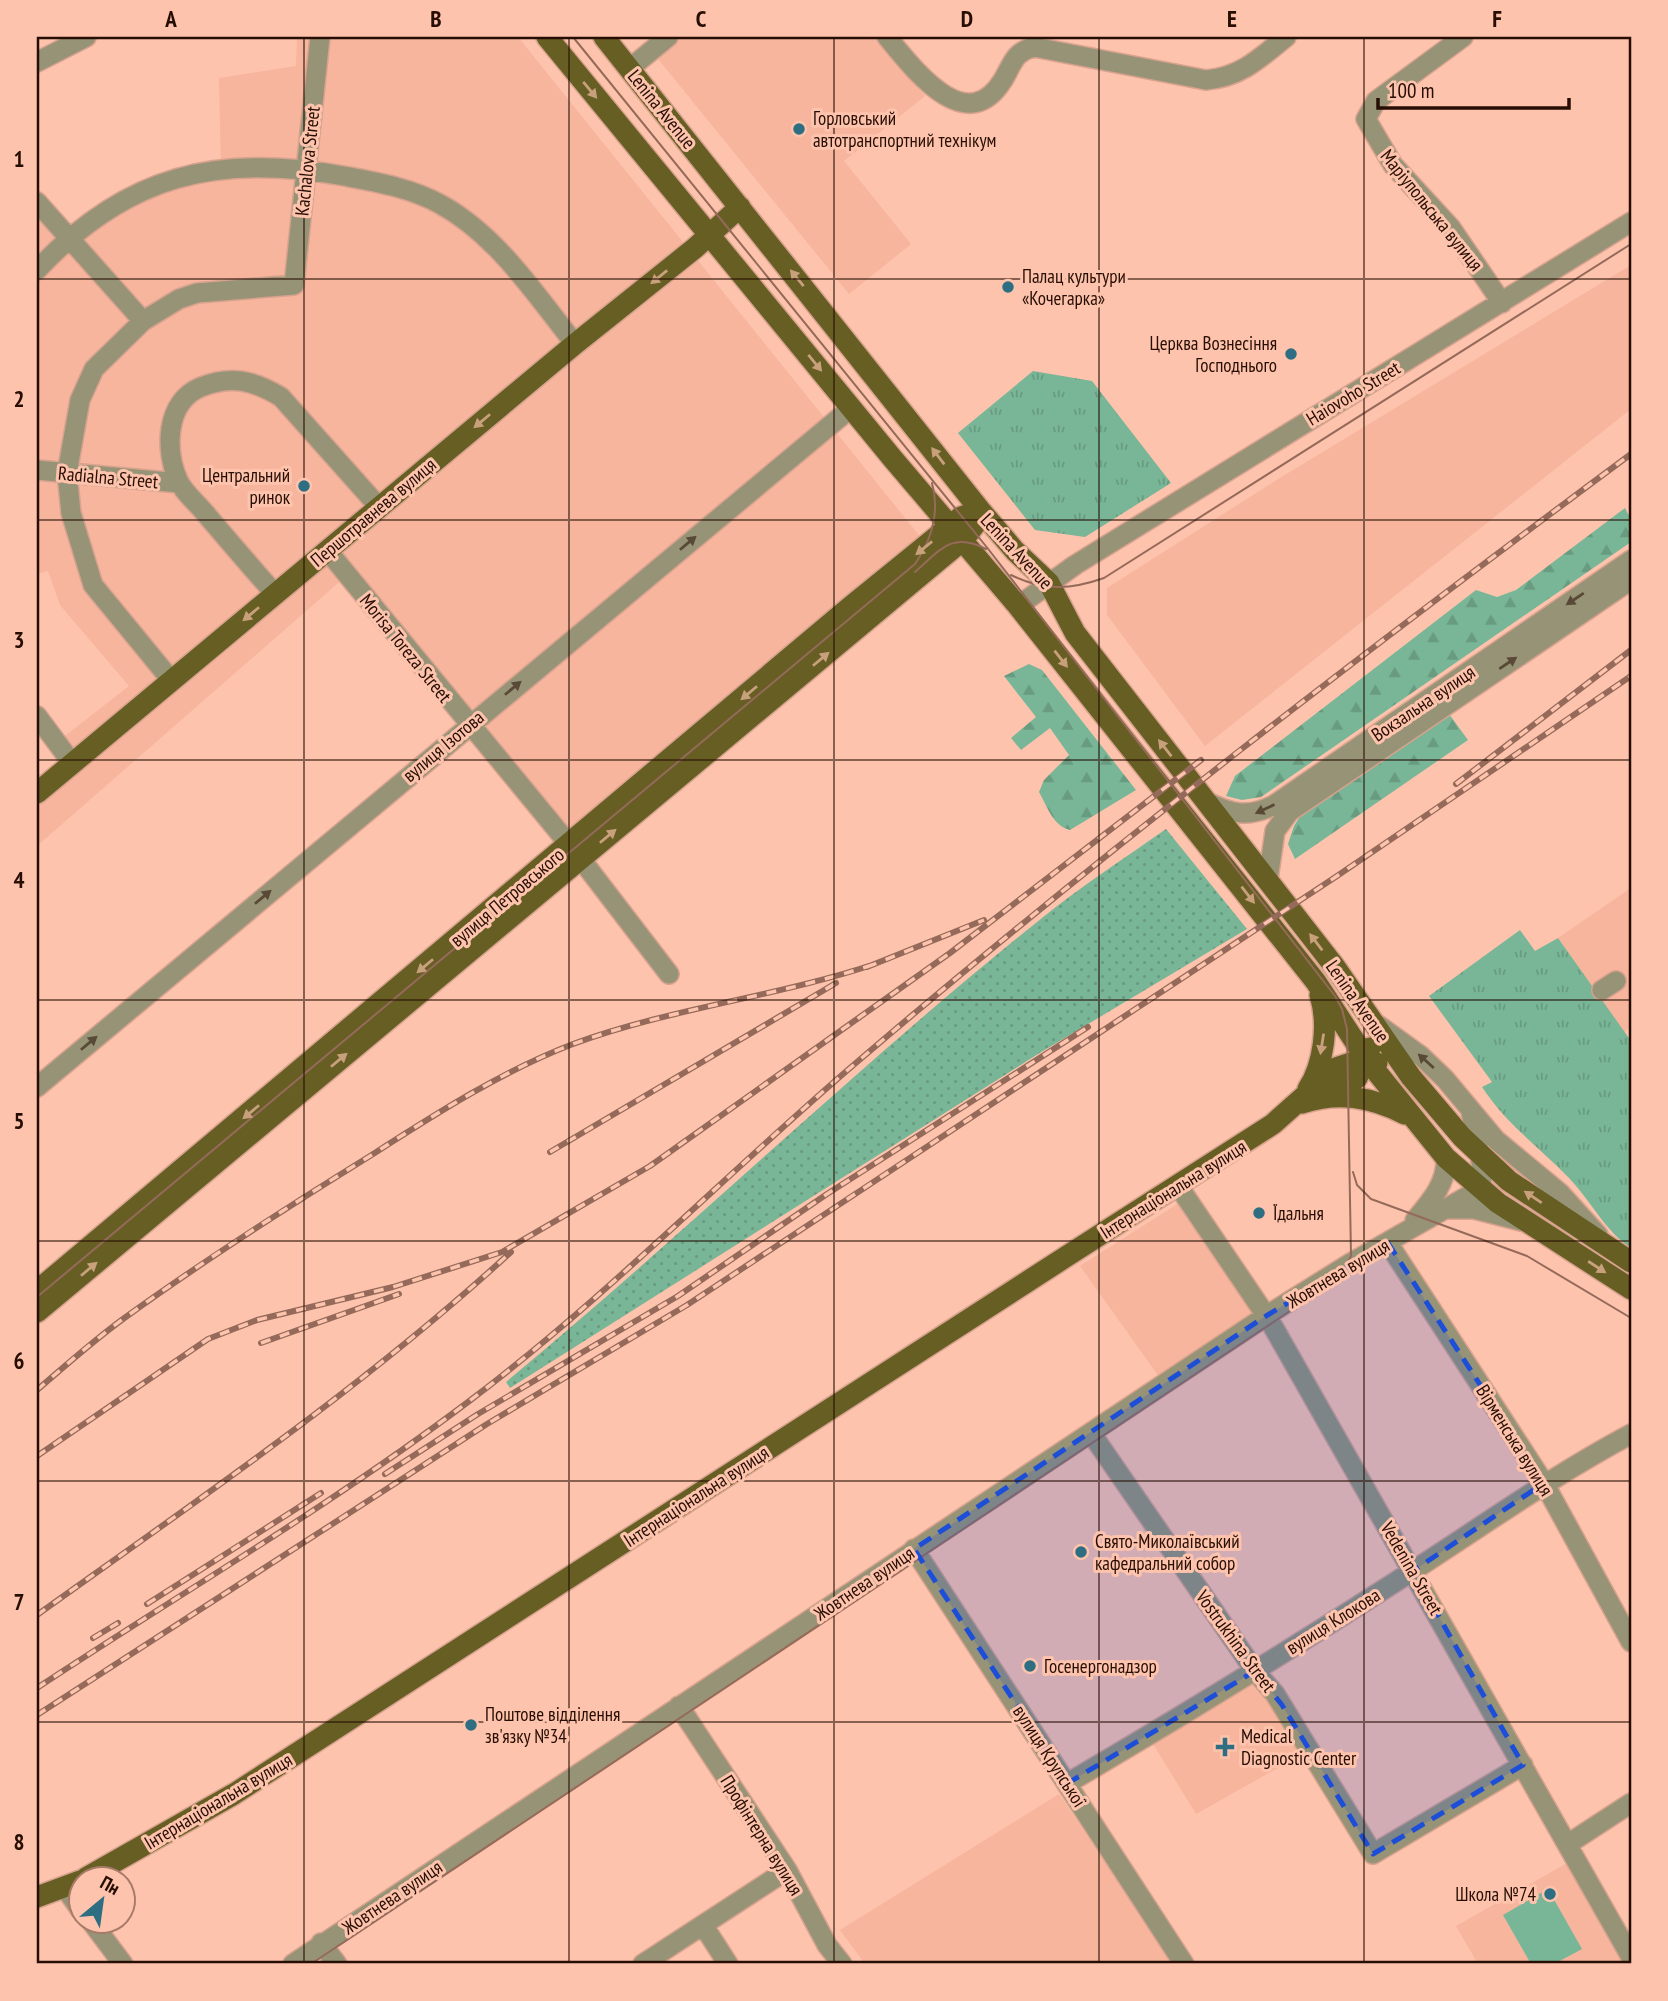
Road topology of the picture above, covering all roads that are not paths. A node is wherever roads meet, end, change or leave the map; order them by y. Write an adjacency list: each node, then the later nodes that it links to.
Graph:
1 (86, 37): 10 (street)
2 (320, 37): 12 (street, Kachalova Street)
3 (547, 37): 16 (main road, Lenina Avenue, one-way to 16)
4 (604, 37): 11 (main road, Lenina Avenue)
5 (668, 37): 11 (street)
6 (887, 37): 9 (street)
7 (1286, 37): 9 (street)
8 (1463, 37): 19 (street, Маріупольська вулиця)
9 (1012, 46)
10 (37, 62)
11 (629, 69): 14 (main road, Lenina Avenue)
12 (306, 170): 17 (street); 20 (street, Kachalova Street); 21 (street)
13 (37, 202): 17 (street)
14 (740, 207): 16 (main road, Першотравнева вулиця); 27 (main road, Lenina Avenue, one-way to 14)
15 (1631, 222): 19 (street, Haiovoho Street)
16 (711, 234): 21 (main road, Першотравнева вулиця, one-way to 21); 22 (main road, Lenina Avenue, one-way to 22)
17 (67, 238): 18 (street); 20 (street)
18 (37, 270)
19 (1502, 303): 32 (street, Haiovoho Street)
20 (143, 321): 24 (street)
21 (575, 344): 26 (main road, Першотравнева вулиця, one-way to 26)
22 (851, 408): 28 (main road, Lenina Avenue); 39 (street, вулиця Ізотова, one-way to 22)
23 (37, 471): 24 (street, Radialna Street)
24 (67, 473): 25 (street, Radialna Street); 37 (street)
25 (179, 483): 26 (street); 35 (street)
26 (379, 507): 29 (main road, Першотравнева вулиця)
27 (979, 510): 28 (main road, вулиця Петровського); 30 (main road, Lenina Avenue)
28 (957, 533): 36 (main road, Lenina Avenue); 43 (main road, вулиця Петровського)
29 (327, 550): 35 (main road, Першотравнева вулиця); 39 (street, Morisa Toreza Street)
30 (1015, 551): 32 (street, Haiovoho Street); 34 (main road, Lenina Avenue)
31 (1631, 560): 42 (street, Вокзальна вулиця, one-way to 42)
32 (1075, 565): 34 (street)
33 (1631, 580): 44 (street, Вокзальна вулиця, one-way to 33)
34 (1054, 591): 36 (street); 42 (main road, Lenina Avenue, one-way to 34)
35 (275, 594): 37 (main road, Першотравнева вулиця, one-way to 37)
36 (1018, 606): 46 (main road, Lenina Avenue, one-way to 46)
37 (172, 680): 40 (main road, Першотравнева вулиця)
38 (37, 716): 40 (street)
39 (468, 724): 43 (street, Morisa Toreza Street); 50 (street, вулиця Ізотова, one-way to 39)
40 (72, 763): 41 (main road, Першотравнева вулиця)
41 (37, 793)
42 (1207, 802): 44 (main road, Lenina Avenue)
43 (575, 852): 45 (street, Morisa Toreza Street); 65 (main road, вулиця Петровського, one-way to 65); 66 (main road, вулиця Петровського, one-way to 43)
44 (1268, 879): 47 (main road, Lenina Avenue, one-way to 44)
45 (669, 974)
46 (1316, 982): 48 (main road, Lenina Avenue); 52 (main road, Lenina Avenue, one-way to 52)
47 (1368, 1019): 48 (main road); 49 (main road, Lenina Avenue); 53 (street, one-way to 47)
48 (1367, 1060): 49 (main road); 51 (main road); 52 (main road, Інтернаціональна вулиця); 54 (main road, Lenina Avenue)
49 (1411, 1077): 55 (main road, Lenina Avenue)
50 (37, 1087)
51 (1333, 1094): 52 (main road, Інтернаціональна вулиця); 54 (main road, Інтернаціональна вулиця)
52 (1300, 1103): 57 (main road, Інтернаціональна вулиця)
53 (1471, 1112): 55 (street); 62 (street)
54 (1411, 1117): 56 (main road, Lenina Avenue)
55 (1478, 1153): 58 (street); 62 (main road, Lenina Avenue, one-way to 55)
56 (1446, 1158): 58 (main road, Lenina Avenue); 61 (street)
57 (1179, 1187): 67 (street, Vedenina Street); 80 (main road, Інтернаціональна вулиця)
58 (1480, 1189): 59 (street, Жовтнева вулиця); 60 (main road, Lenina Avenue)
59 (1440, 1210): 60 (street); 61 (street, Жовтнева вулиця)
60 (1529, 1223): 64 (main road, Lenina Avenue, one-way to 64)
61 (1395, 1239): 67 (street, Жовтнева вулиця); 70 (street, Вірменська вулиця)
62 (1611, 1248): 63 (main road, Lenina Avenue)
63 (1631, 1262)
64 (1631, 1289)
65 (37, 1291)
66 (37, 1312)
67 (1266, 1316): 68 (street, Жовтнева вулиця); 72 (street, Vedenina Street)
68 (1091, 1433): 71 (street, Жовтнева вулиця); 74 (street, Vostrukhina Street)
69 (1631, 1434): 70 (street, вулиця Клокова)
70 (1544, 1483): 72 (street, вулиця Клокова); 73 (street, Вірменська вулиця)
71 (914, 1549): 75 (street, Жовтнева вулиця); 77 (street, вулиця Крупської)
72 (1413, 1570): 74 (street, вулиця Клокова); 76 (street, Vedenina Street)
73 (1631, 1642)
74 (1255, 1671): 76 (street, Vostrukhina Street); 77 (street, вулиця Клокова)
75 (679, 1706): 81 (street, Профінтерна вулиця); 88 (street, Жовтнева вулиця)
76 (1523, 1765): 79 (street, Vedenina Street)
77 (1068, 1783): 96 (street, вулиця Крупської)
78 (1631, 1803): 79 (street)
79 (1568, 1843): 89 (street, Vedenina Street)
80 (111, 1864)
81 (787, 1870): 86 (street); 95 (street, Профінтерна вулиця)
82 (66, 1887): 84 (main road)
83 (66, 1890): 85 (main road)
84 (37, 1897)
85 (37, 1914)
86 (703, 1925): 93 (street); 94 (street)
87 (100, 1934): 90 (street)
88 (321, 1943): 91 (street, Жовтнева вулиця); 92 (street)
89 (1631, 1957)
90 (123, 1964)
91 (293, 1964)
92 (337, 1964)
93 (643, 1964)
94 (728, 1964)
95 (842, 1964)
96 (1184, 1964)

